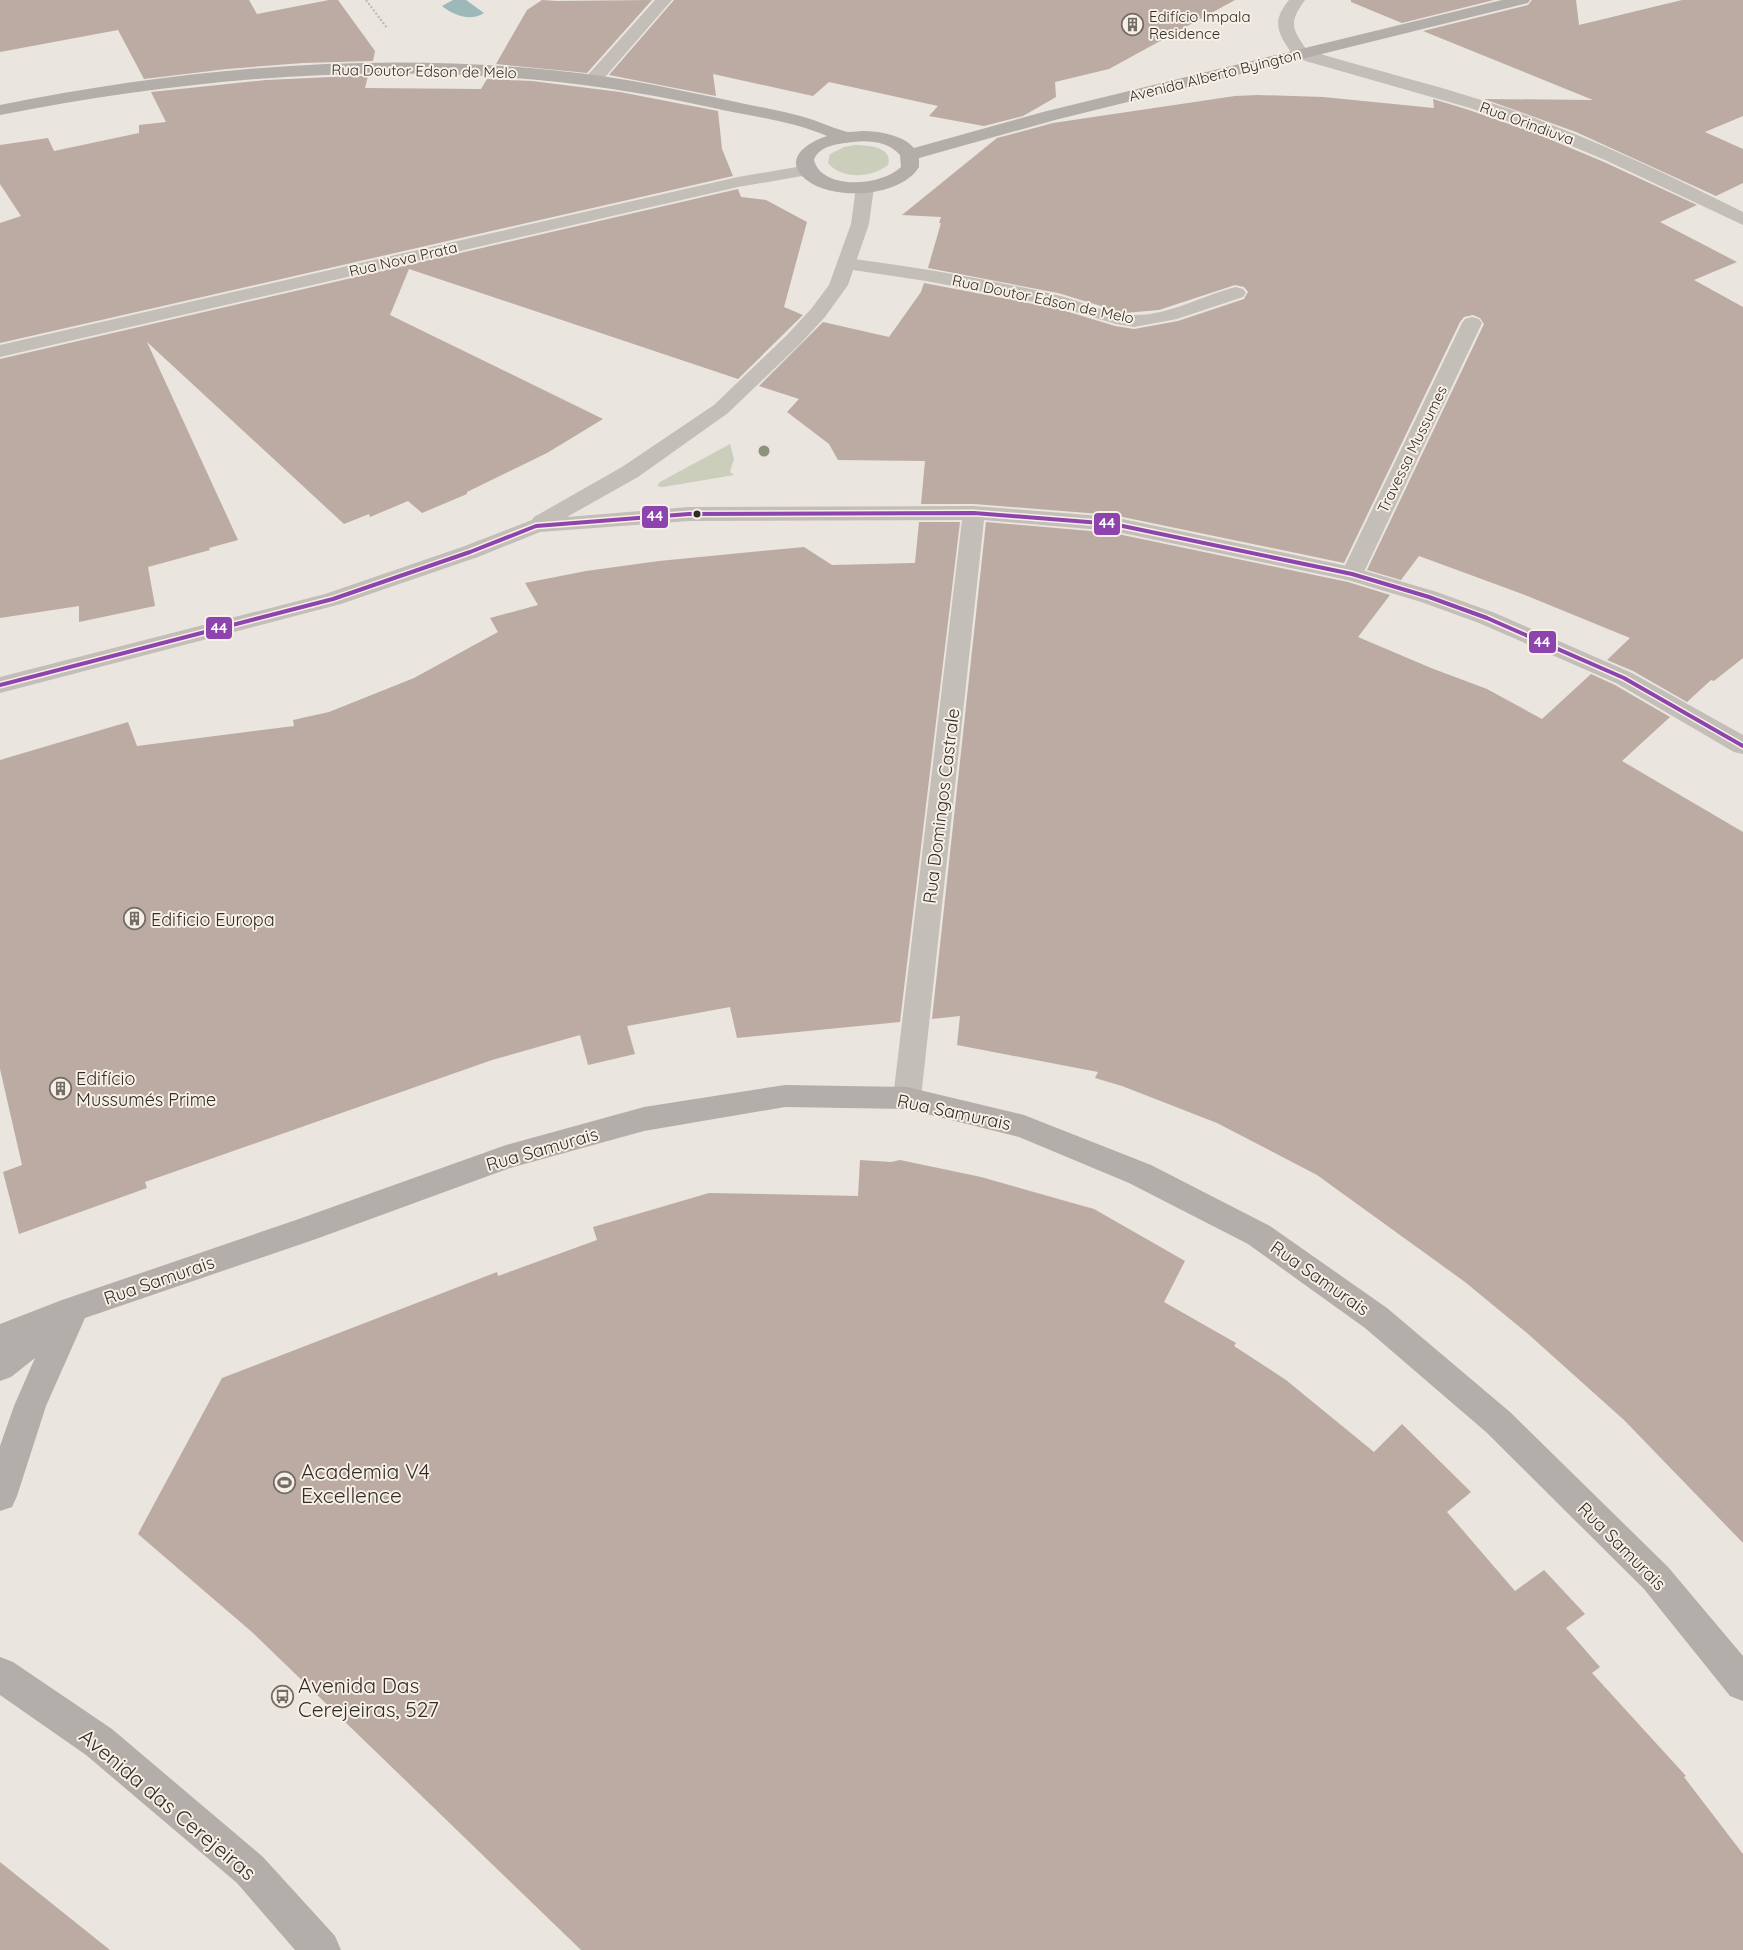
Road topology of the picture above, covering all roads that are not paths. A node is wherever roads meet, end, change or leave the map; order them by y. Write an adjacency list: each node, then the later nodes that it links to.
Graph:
1 (664, 0): 5 (street)
2 (1297, 0): 4 (street)
3 (1522, 0): 4 (street, Avenida Alberto Byington)
4 (1301, 54): 8 (street, Avenida Alberto Byington); 11 (street, Rua Orindiuva)
5 (593, 80): 6 (street, Rua Doutor Edson de Melo); 7 (street, Rua Doutor Edson de Melo)
6 (0, 110)
7 (843, 137): 8 (street); 9 (street)
8 (910, 156): 10 (street)
9 (808, 170): 10 (street); 15 (street, Rua Nova Prata)
10 (865, 187): 12 (street)
11 (1743, 219)
12 (847, 264): 13 (street, Rua Doutor Edson de Melo); 17 (street)
13 (1236, 293)
14 (1472, 323): 18 (street, Travessa Mussumes)
15 (0, 351)
16 (974, 513): 17 (street); 18 (street); 21 (street, Rua Domingos Castrale)
17 (536, 526): 19 (street)
18 (1352, 574): 20 (street)
19 (0, 685)
20 (1743, 746)
21 (907, 1098): 22 (street, Rua Samurais); 27 (street, Rua Samurais)
22 (73, 1309): 23 (street, Rua Samurais); 24 (street); 25 (street)
23 (0, 1338)
24 (0, 1367)
25 (0, 1496)
26 (0, 1674): 28 (street, Avenida das Cerejeiras)
27 (1743, 1684)
28 (321, 1950)

